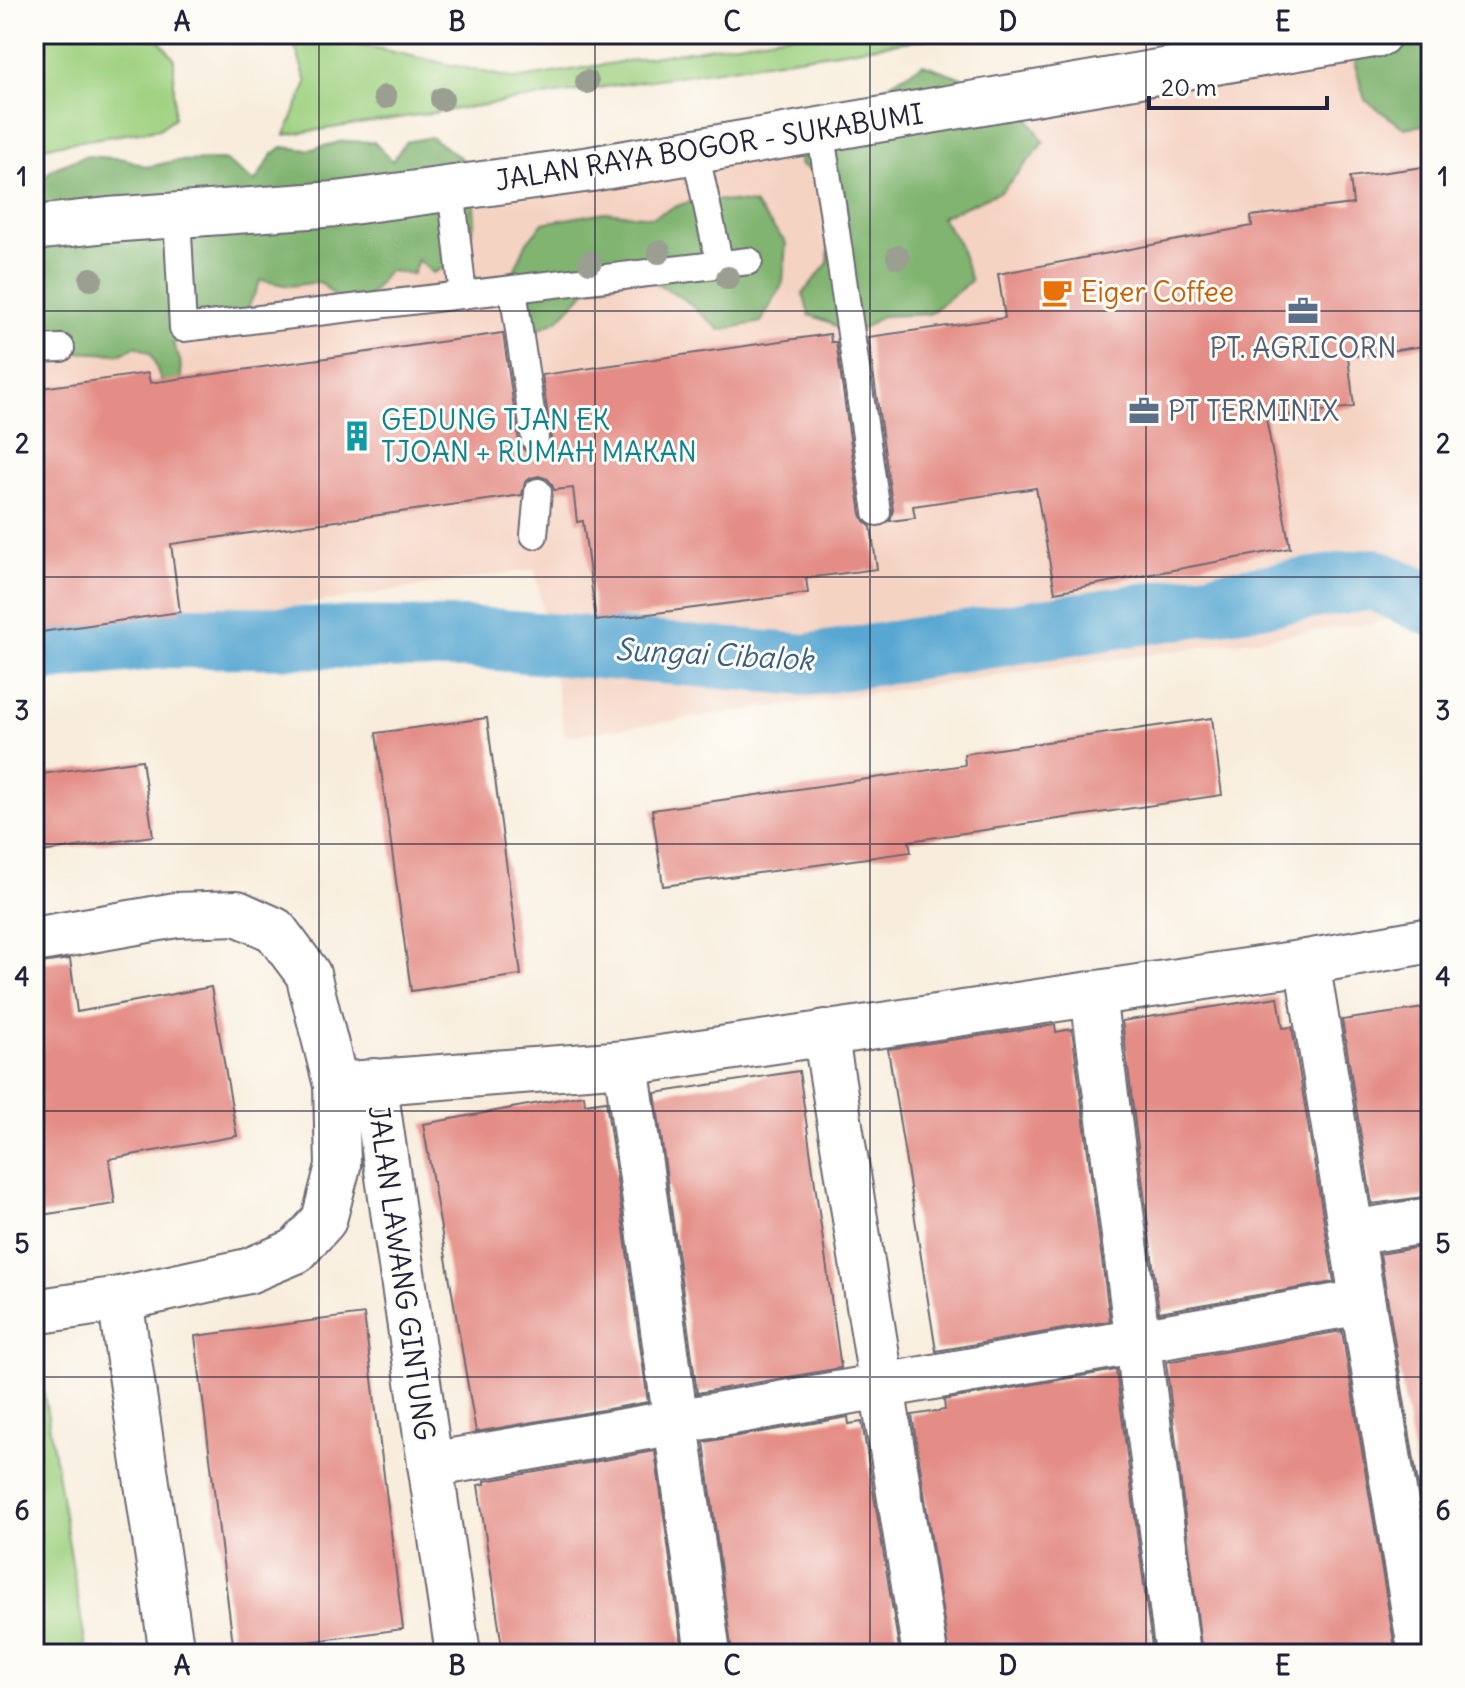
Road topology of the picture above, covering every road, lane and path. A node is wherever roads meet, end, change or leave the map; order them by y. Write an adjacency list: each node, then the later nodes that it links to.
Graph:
1 (1379, 34): 2 (main road, JALAN RAYA BOGOR - SUKABUMI)
2 (820, 130): 3 (main road, JALAN RAYA BOGOR - SUKABUMI); 15 (lane)
3 (695, 151): 4 (main road, JALAN RAYA BOGOR - SUKABUMI); 8 (lane)
4 (451, 188): 5 (main road, JALAN RAYA BOGOR - SUKABUMI); 10 (lane)
5 (177, 215): 6 (main road, JALAN RAYA BOGOR - SUKABUMI); 10 (lane)
6 (34, 228)
7 (749, 261): 8 (lane)
8 (720, 265): 9 (lane)
9 (513, 290): 10 (lane); 13 (lane)
10 (463, 295)
11 (61, 348): 12 (lane)
12 (34, 349)
13 (535, 439)
14 (538, 492): 16 (lane)
15 (877, 512)
16 (534, 535)
17 (34, 940): 23 (main road, JALAN LAWANG GINTUNG)
18 (1431, 940): 19 (main road, JALAN LAWANG GINTUNG)
19 (1307, 962): 20 (main road, JALAN LAWANG GINTUNG); 25 (main road)
20 (1093, 995): 21 (main road, JALAN LAWANG GINTUNG); 29 (main road)
21 (825, 1032): 22 (main road, JALAN LAWANG GINTUNG); 30 (main road)
22 (626, 1063): 23 (main road, JALAN LAWANG GINTUNG); 31 (main road)
23 (355, 1083): 26 (main road, JALAN LAWANG GINTUNG); 32 (main road, JALAN LAWANG GINTUNG)
24 (1431, 1220): 25 (main road)
25 (1352, 1233): 27 (main road)
26 (120, 1299): 28 (main road, JALAN LAWANG GINTUNG); 33 (main road)
27 (1362, 1302): 29 (main road, JALAN LAWANG GINTUNG); 38 (main road)
28 (34, 1312)
29 (1139, 1341): 30 (main road, JALAN LAWANG GINTUNG); 37 (main road)
30 (882, 1386): 31 (main road, JALAN LAWANG GINTUNG); 36 (main road)
31 (676, 1422): 32 (main road, JALAN LAWANG GINTUNG); 35 (main road)
32 (430, 1465): 34 (main road, JALAN LAWANG GINTUNG)
33 (172, 1654)
34 (458, 1654)
35 (708, 1654)
36 (925, 1654)
37 (1178, 1654)
38 (1421, 1654)

